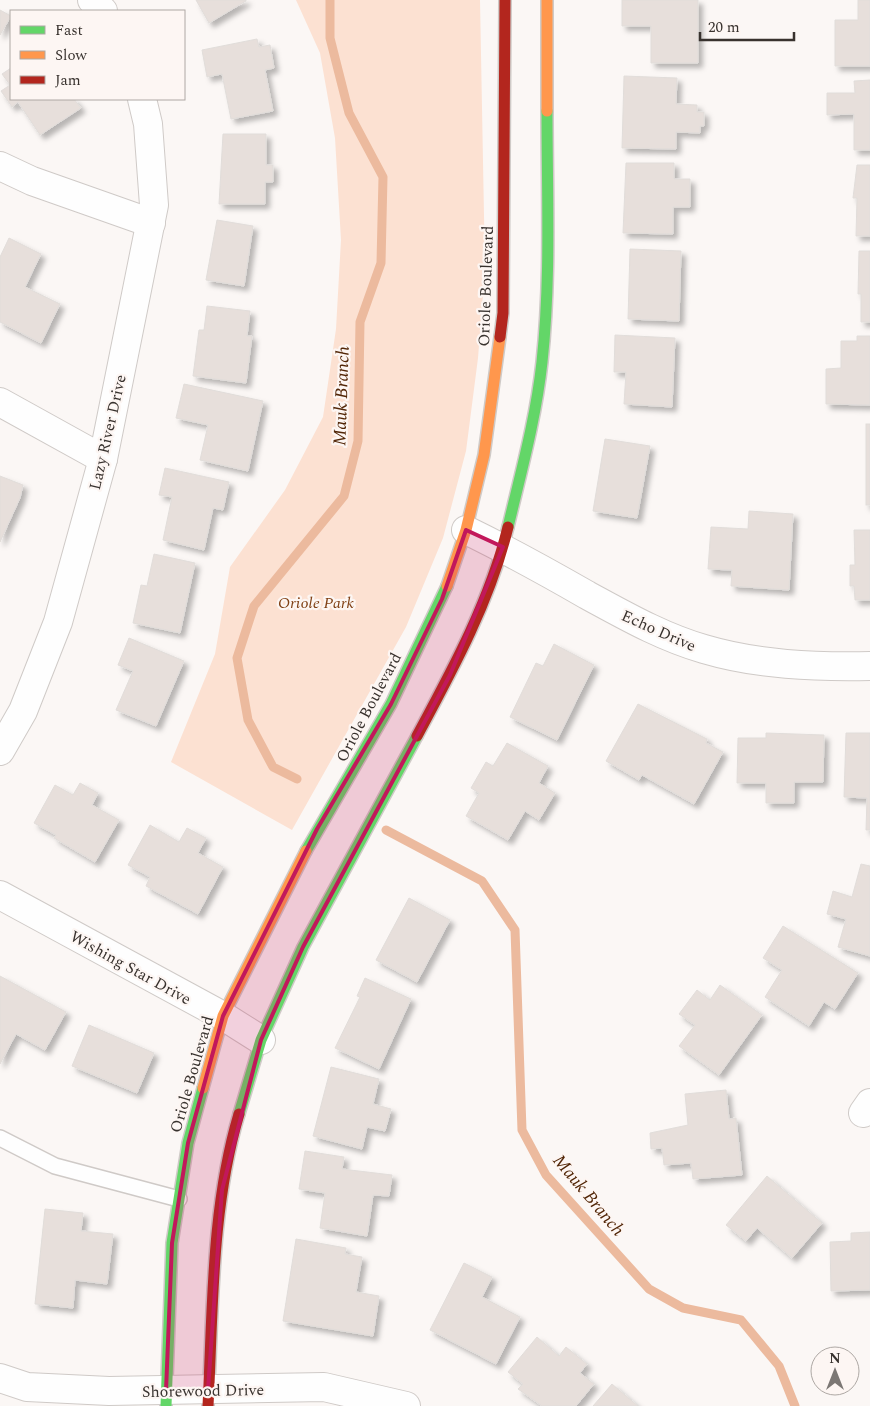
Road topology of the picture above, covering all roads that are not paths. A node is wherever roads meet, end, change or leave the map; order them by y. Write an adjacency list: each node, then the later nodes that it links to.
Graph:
1 (92, 0): 4 (street)
2 (505, 0): 10 (street, Oriole Boulevard)
3 (547, 0): 11 (street)
4 (102, 10)
5 (142, 100): 7 (street, Lazy River Drive)
6 (0, 166): 7 (street)
7 (151, 223): 9 (street, Lazy River Drive)
8 (0, 402): 9 (street)
9 (103, 459): 13 (street, Lazy River Drive)
10 (466, 530): 11 (street, Echo Drive); 15 (street, Oriole Boulevard)
11 (503, 548): 12 (street, Echo Drive); 16 (street)
12 (870, 666)
13 (0, 751)
14 (0, 895): 15 (street, Wishing Star Drive)
15 (223, 1016): 16 (street, Wishing Star Drive); 18 (street, Oriole Boulevard)
16 (261, 1040): 20 (street)
17 (0, 1138): 18 (lane)
18 (179, 1199): 21 (street, Oriole Boulevard)
19 (0, 1378): 21 (street, Shorewood Drive)
20 (208, 1398): 21 (street, Shorewood Drive); 22 (street, Shorewood Drive)
21 (166, 1399)
22 (406, 1406)

